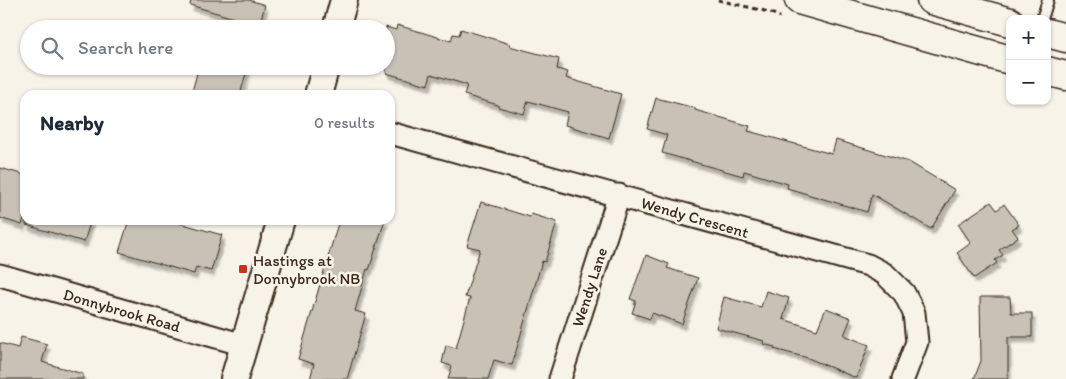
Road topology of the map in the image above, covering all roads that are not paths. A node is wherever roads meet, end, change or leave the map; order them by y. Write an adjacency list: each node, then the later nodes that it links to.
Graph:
1 (344, 0): 6 (street)
2 (799, 0): 10 (main road)
3 (932, 0): 7 (main road)
4 (1048, 0): 5 (lane)
5 (1043, 15)
6 (338, 20)
7 (1006, 21)
8 (1051, 34): 9 (main road)
9 (1066, 38)
10 (1006, 59)
11 (1051, 72): 13 (main road)
12 (324, 75): 14 (street)
13 (1066, 76)
14 (319, 90)
15 (395, 134): 16 (street, Wendy Crescent)
16 (619, 195): 21 (street, Wendy Lane); 22 (street, Wendy Crescent)
17 (280, 225): 19 (street)
18 (0, 275): 19 (street, Donnybrook Road)
19 (244, 345): 20 (street)
20 (234, 379)
21 (560, 379)
22 (903, 379)

